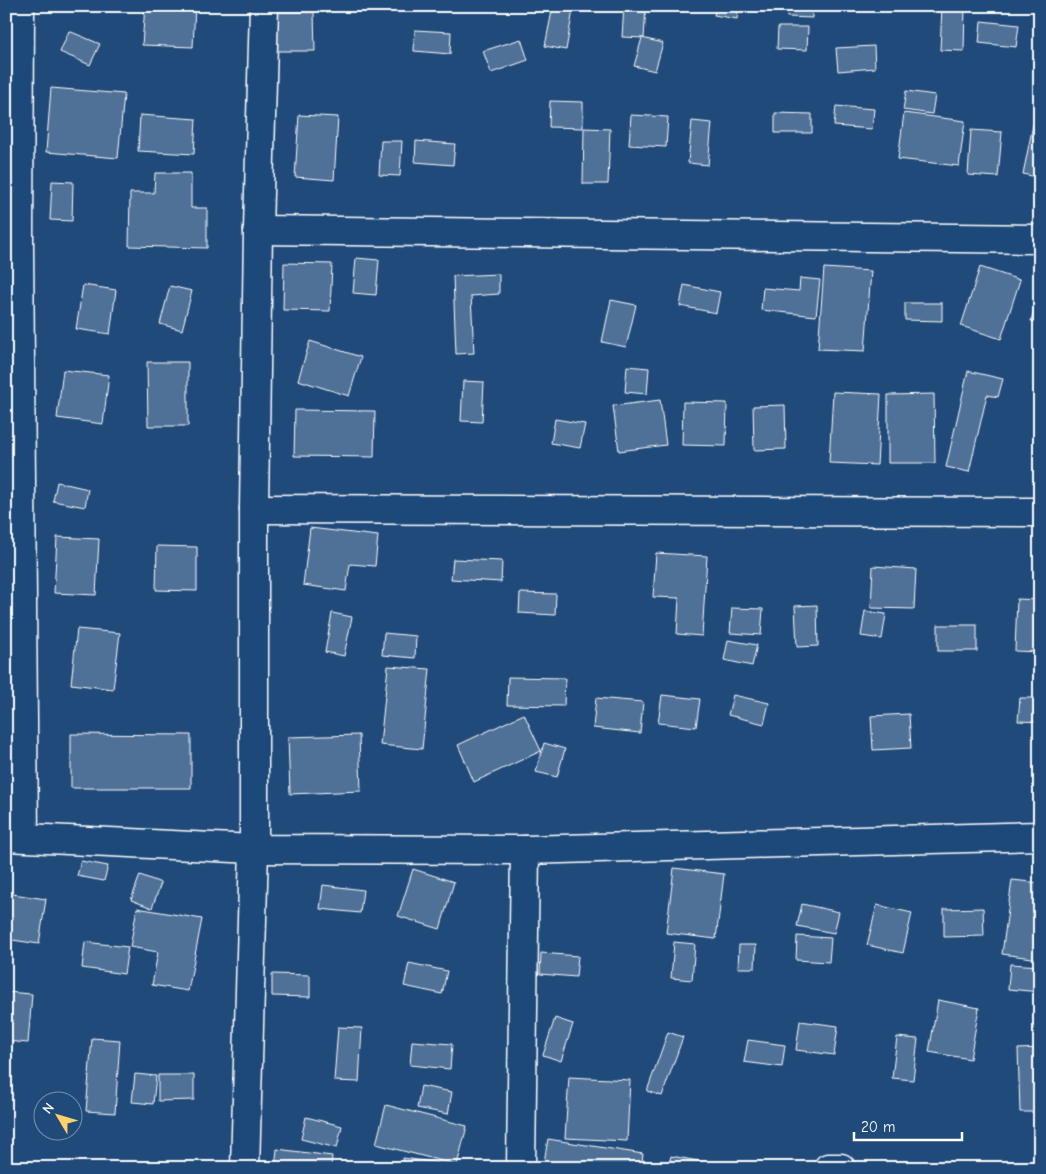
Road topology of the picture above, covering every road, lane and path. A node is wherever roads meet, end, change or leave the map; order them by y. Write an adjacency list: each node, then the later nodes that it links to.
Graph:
1 (18, 6): 5 (street)
2 (264, 6): 3 (street)
3 (258, 230): 4 (street); 7 (street)
4 (1040, 239)
5 (12, 244): 6 (street)
6 (13, 509): 10 (street)
7 (254, 509): 8 (street); 11 (street)
8 (1040, 512)
9 (1040, 836): 12 (street)
10 (15, 837): 11 (street)
11 (254, 849): 12 (street); 13 (street)
12 (525, 850): 14 (street)
13 (245, 1168)
14 (521, 1168)
15 (828, 1168): 16 (street)
16 (841, 1168)

